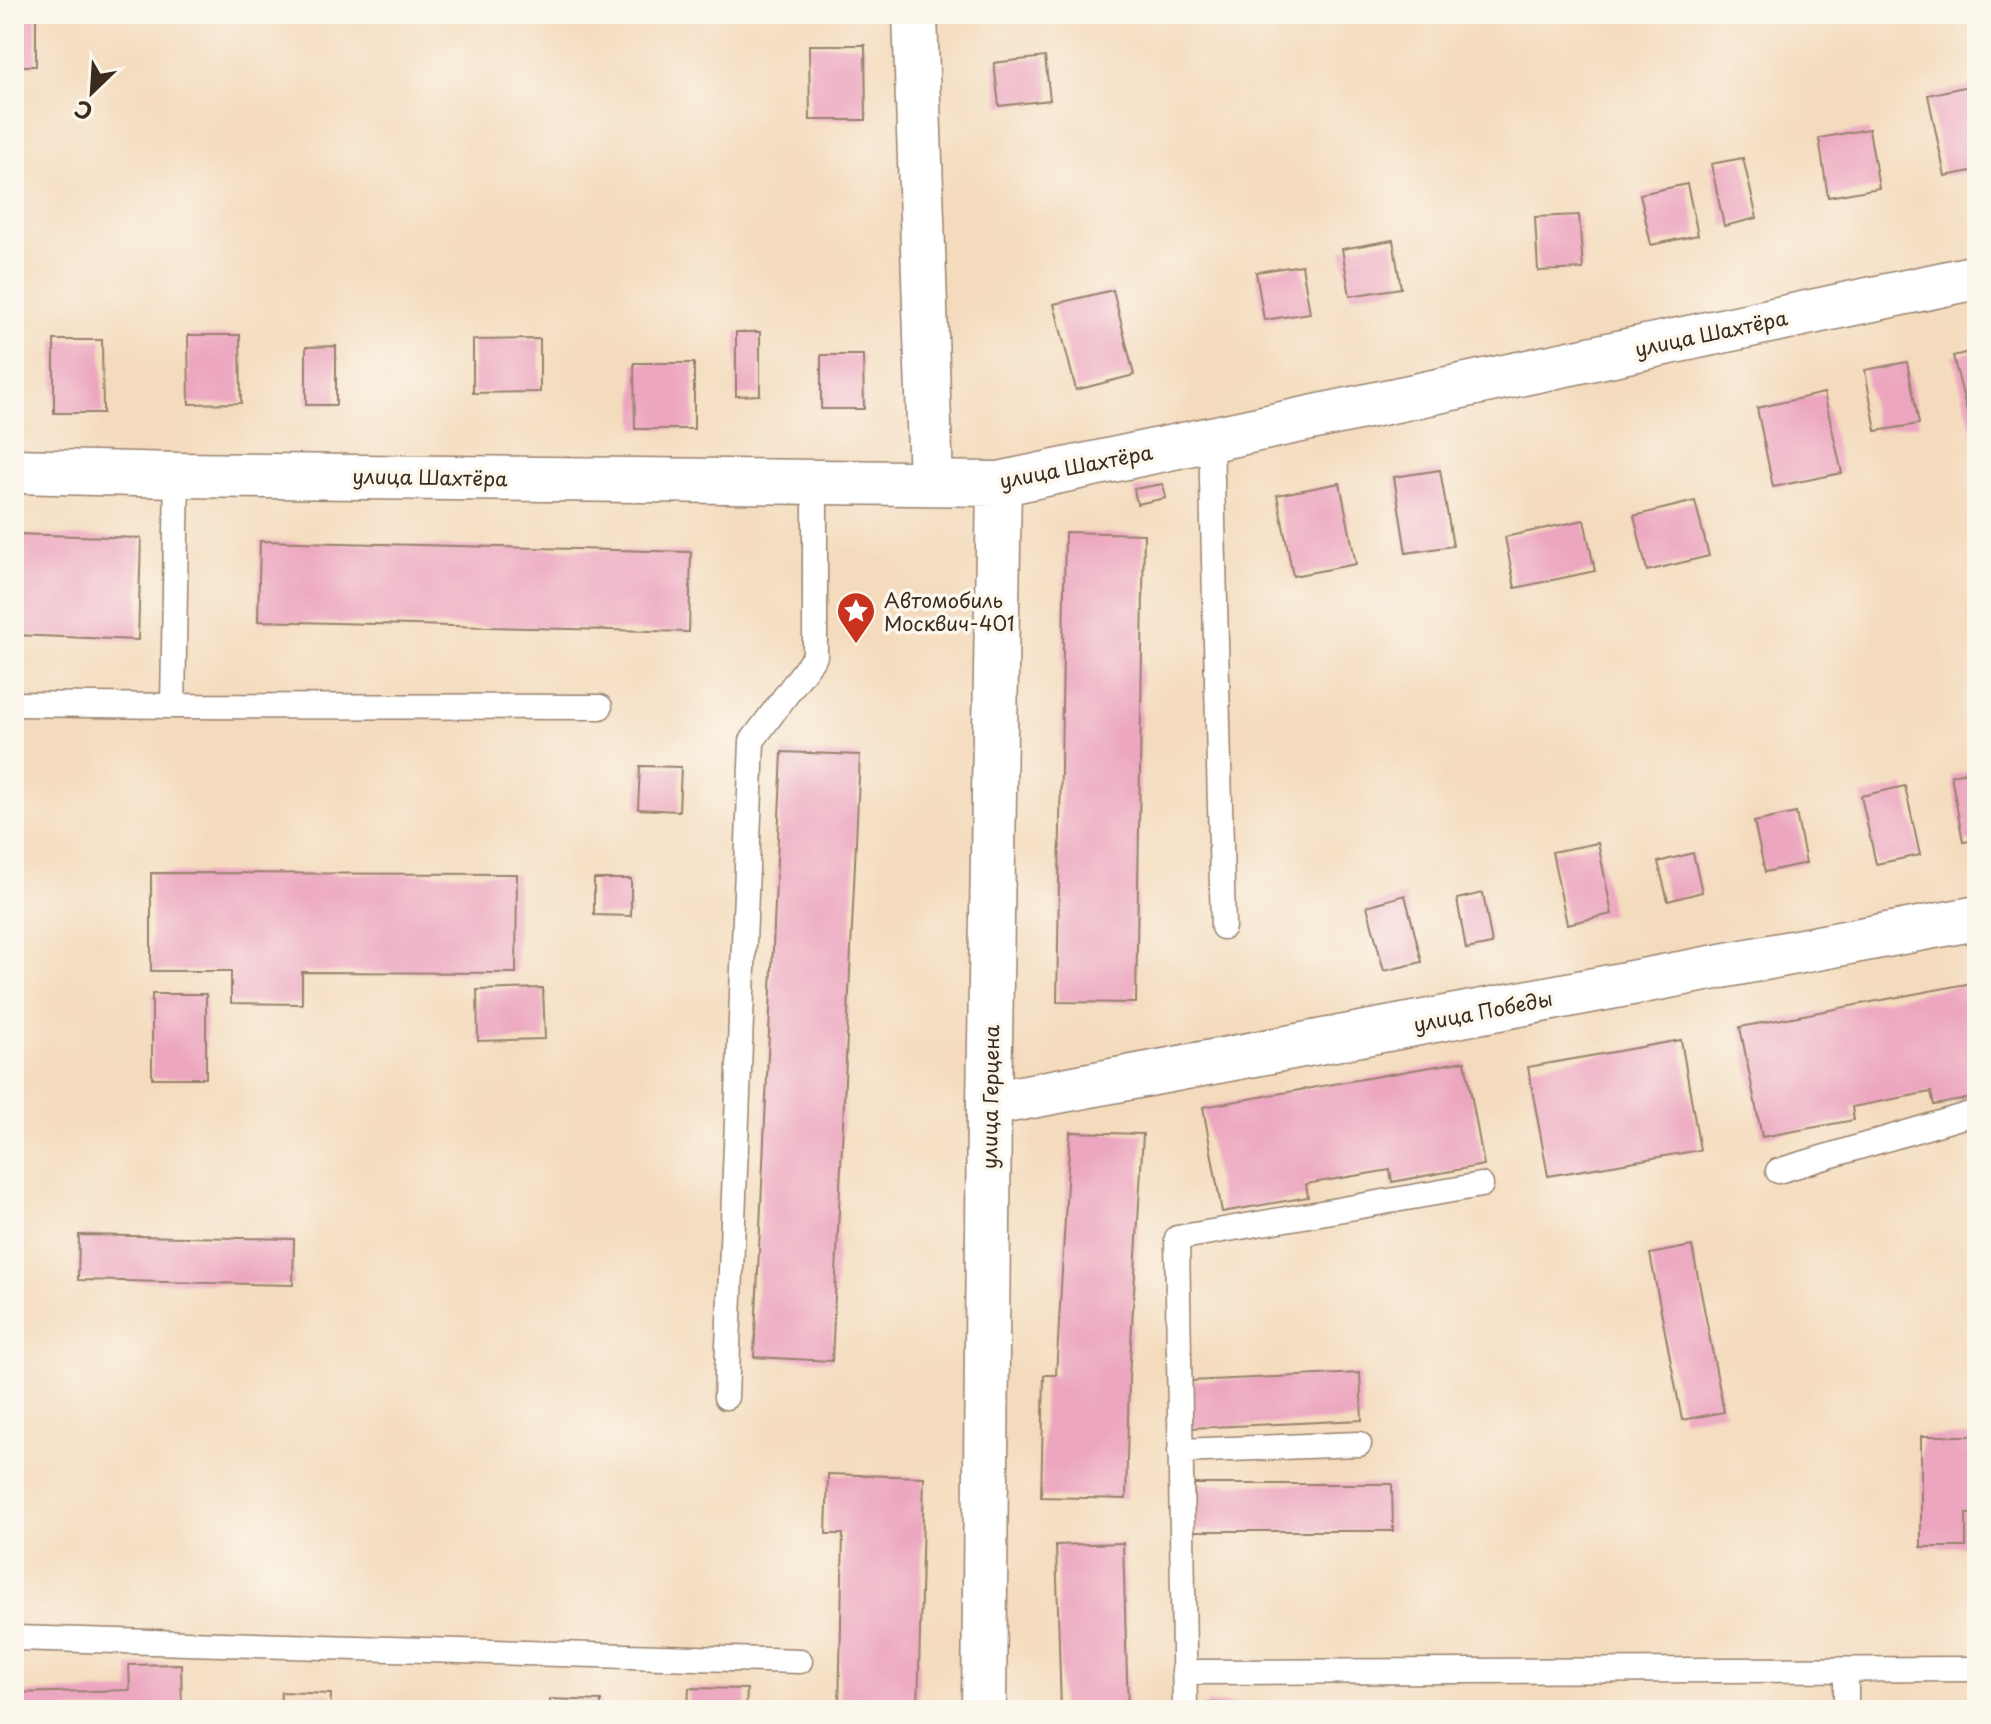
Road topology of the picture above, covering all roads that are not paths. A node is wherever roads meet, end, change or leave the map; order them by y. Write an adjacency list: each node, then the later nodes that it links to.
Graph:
1 (915, 14): 7 (street)
2 (1977, 277): 3 (street, улица Шахтёра)
3 (1211, 439): 8 (street, улица Шахтёра); 13 (lane)
4 (14, 471): 5 (street, улица Шахтёра)
5 (177, 475): 6 (street, улица Шахтёра); 10 (lane)
6 (815, 481): 7 (street, улица Шахтёра); 18 (lane)
7 (931, 482): 8 (street, улица Шахтёра)
8 (999, 484): 14 (street, улица Герцена)
9 (14, 704): 10 (lane)
10 (173, 706): 11 (lane)
11 (600, 707)
12 (1977, 918): 14 (street, улица Победы)
13 (1223, 927)
14 (989, 1104): 26 (street, улица Герцена)
15 (1977, 1112): 16 (lane)
16 (1778, 1171)
17 (1481, 1185): 20 (lane)
18 (726, 1397)
19 (1359, 1444): 20 (lane)
20 (1180, 1451): 25 (lane)
21 (14, 1638): 22 (lane)
22 (800, 1661)
23 (1977, 1669): 24 (lane)
24 (1846, 1670): 25 (lane); 28 (lane)
25 (1184, 1672): 27 (lane)
26 (984, 1710)
27 (1185, 1710)
28 (1846, 1710)

